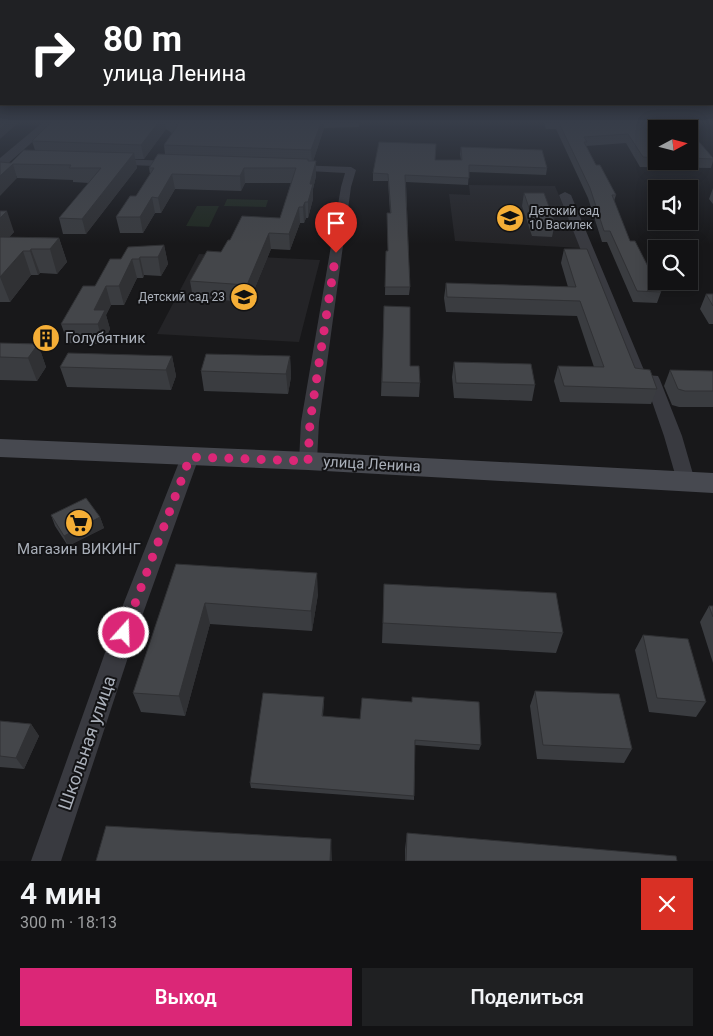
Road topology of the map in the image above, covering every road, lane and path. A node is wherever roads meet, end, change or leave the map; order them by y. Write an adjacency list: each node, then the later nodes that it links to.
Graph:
1 (156, 163): 2 (street)
2 (192, 164)
3 (281, 167): 7 (street)
4 (565, 195): 8 (street)
5 (0, 448): 6 (main road, улица Ленина)
6 (190, 457): 7 (main road, улица Ленина); 10 (street, Школьная улица)
7 (308, 461): 8 (main road, улица Ленина)
8 (686, 481): 9 (main road, улица Ленина)
9 (713, 483)
10 (46, 861)

